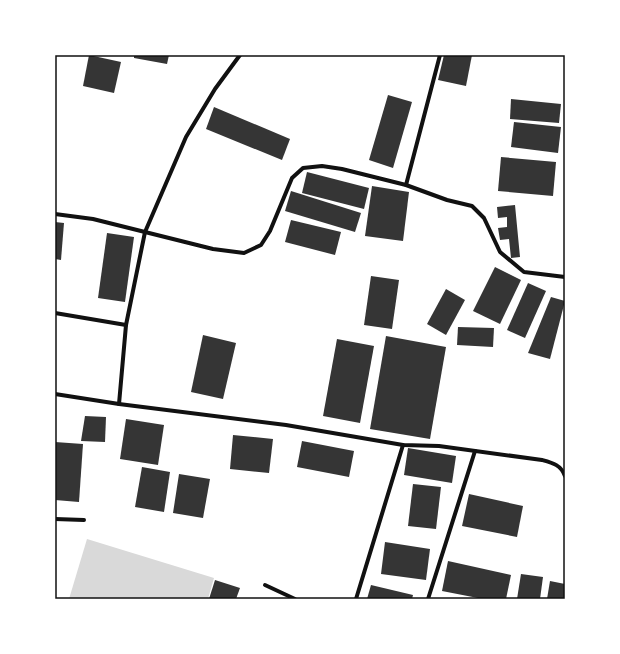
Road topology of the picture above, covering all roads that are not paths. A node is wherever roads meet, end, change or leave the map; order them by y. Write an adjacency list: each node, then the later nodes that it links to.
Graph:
1 (240, 55): 5 (street)
2 (440, 55): 3 (street)
3 (406, 185): 5 (street); 6 (street)
4 (55, 214): 5 (street)
5 (145, 232): 8 (street)
6 (565, 277)
7 (55, 314): 8 (street)
8 (126, 325): 10 (street)
9 (55, 394): 10 (street)
10 (119, 404): 11 (street)
11 (403, 445): 12 (street); 18 (street)
12 (475, 451): 13 (street); 19 (street)
13 (565, 476)
14 (55, 519): 15 (street)
15 (84, 520)
16 (265, 585): 17 (street)
17 (295, 599)
18 (356, 599)
19 (428, 599)

